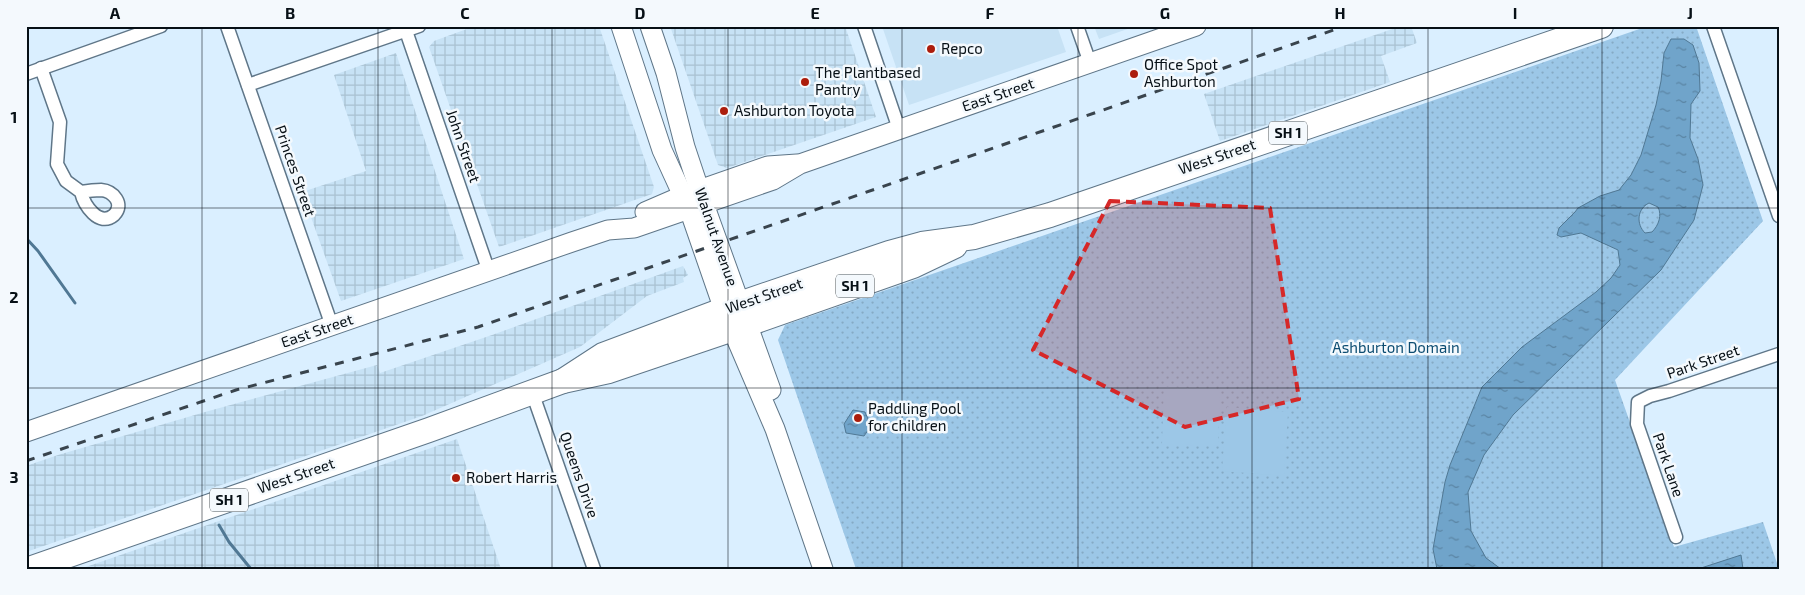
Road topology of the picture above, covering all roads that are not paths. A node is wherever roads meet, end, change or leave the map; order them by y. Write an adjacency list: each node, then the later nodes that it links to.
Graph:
1 (161, 26): 13 (street)
2 (227, 26): 17 (street, Princes Street)
3 (419, 26): 11 (street)
4 (621, 26): 16 (main road, Walnut Avenue)
5 (650, 26): 15 (main road, Walnut Avenue)
6 (864, 26): 18 (street)
7 (1077, 26): 12 (street)
8 (1196, 26): 12 (main road, East Street)
9 (1601, 26): 23 (highway, West Street / SH 1)
10 (1713, 26): 21 (street)
11 (406, 31): 17 (street); 22 (street, John Street)
12 (1090, 63): 18 (main road, East Street)
13 (41, 68): 14 (street); 19 (street)
14 (26, 74)
15 (666, 74): 16 (main road); 20 (main road, Walnut Avenue)
16 (639, 83): 20 (main road, Walnut Avenue)
17 (248, 85): 24 (street, Princes Street)
18 (899, 129): 20 (main road, East Street)
19 (81, 192)
20 (694, 200): 22 (main road, East Street); 23 (main road, Walnut Avenue)
21 (1779, 216)
22 (489, 272): 24 (main road, East Street)
23 (736, 316): 26 (highway, West Street / SH 1); 32 (main road, Walnut Avenue)
24 (332, 326): 28 (main road, East Street)
25 (1779, 354): 27 (street, Park Street)
26 (532, 392): 30 (highway, West Street / SH 1); 31 (street, Queens Drive)
27 (1638, 402): 29 (street, Park Lane)
28 (26, 432)
29 (1676, 537)
30 (29, 569)
31 (594, 569)
32 (824, 569)

